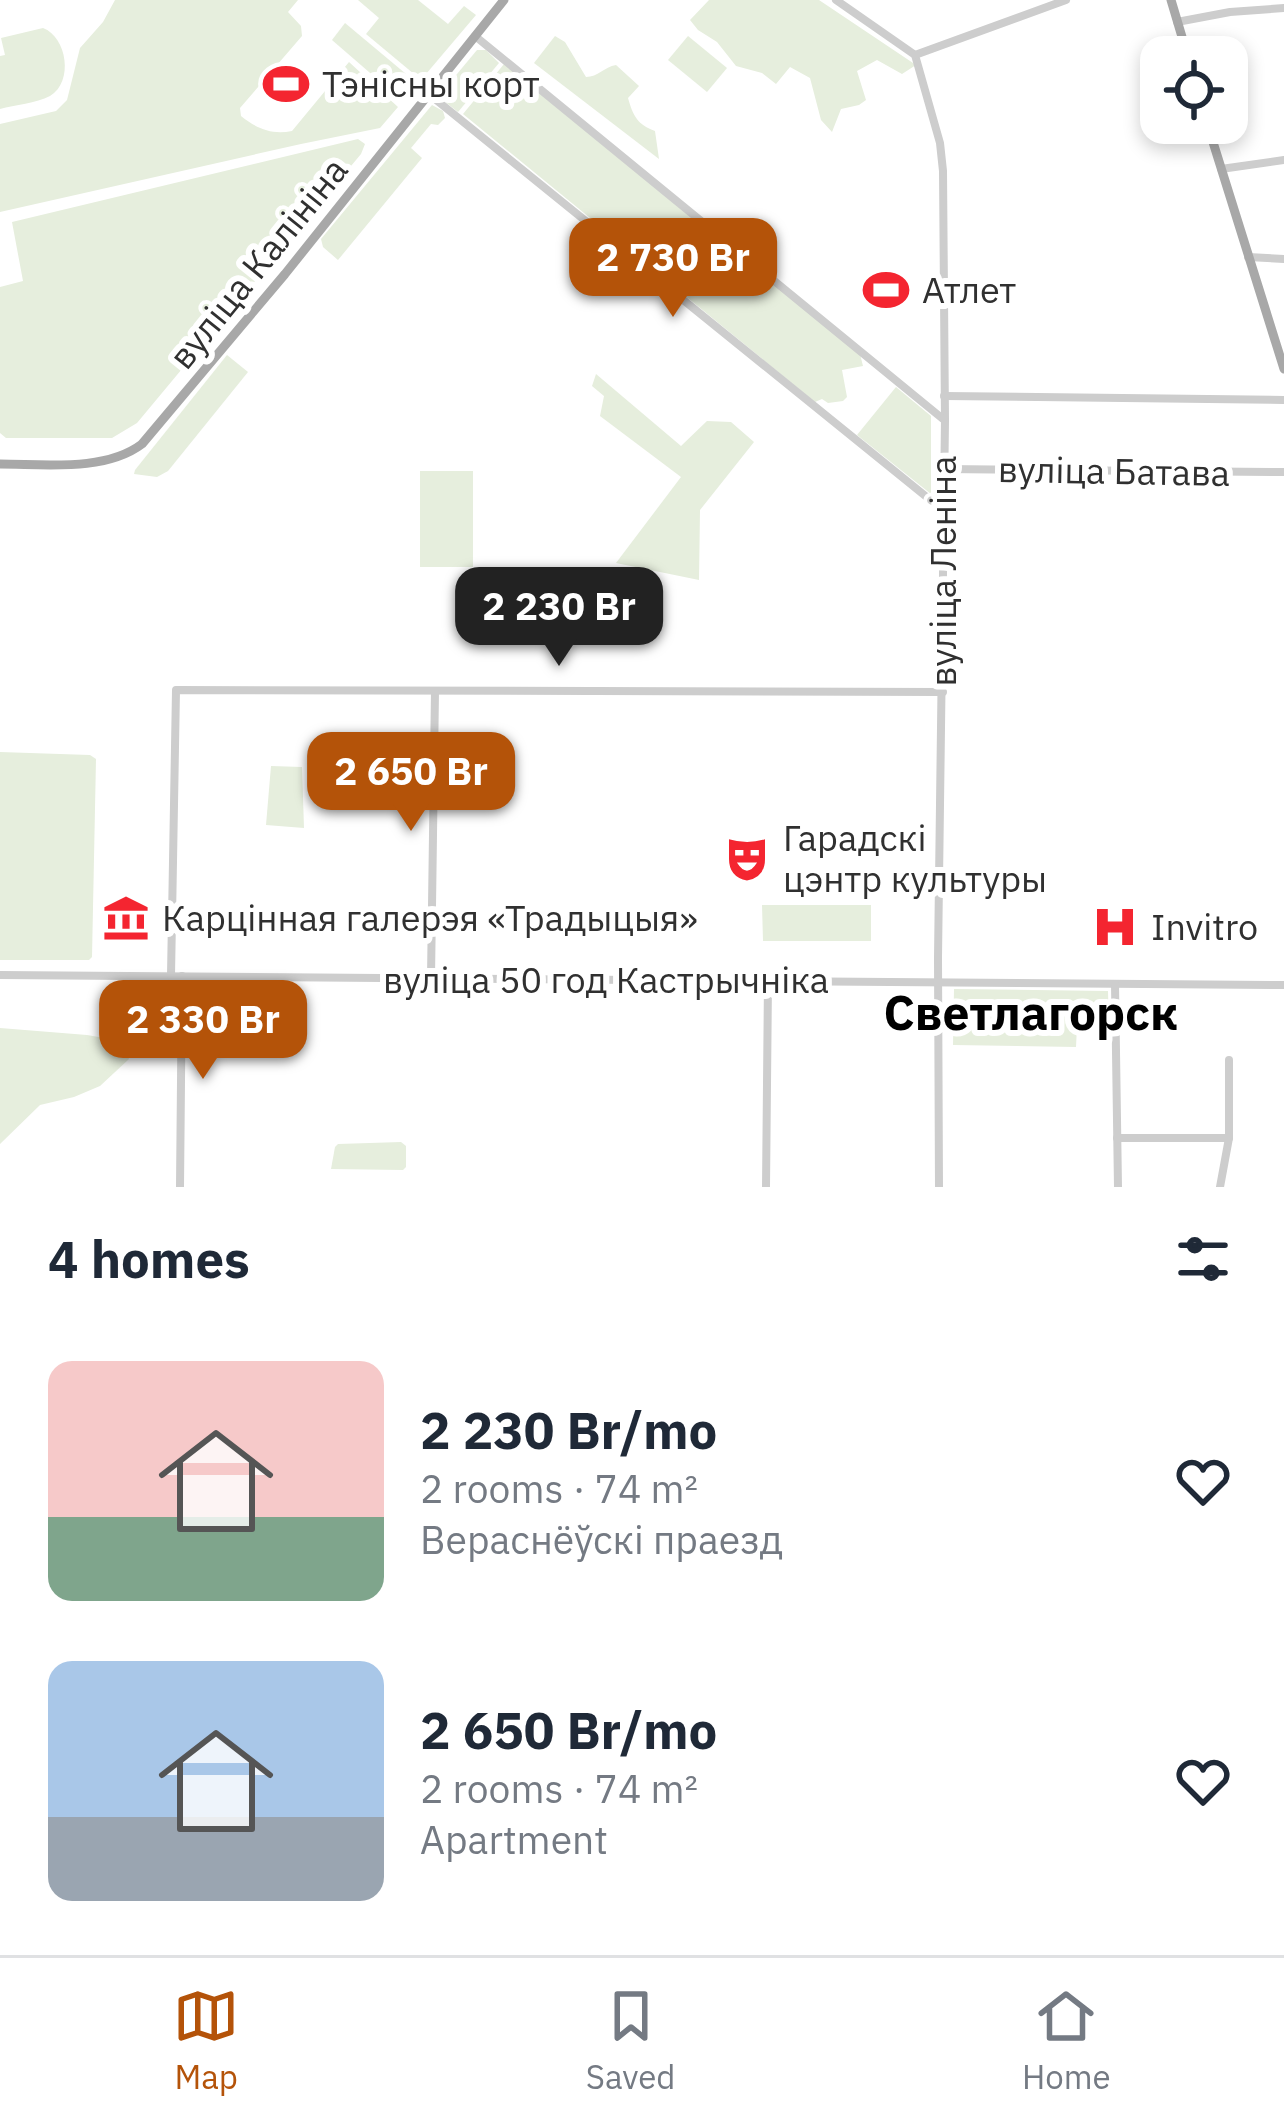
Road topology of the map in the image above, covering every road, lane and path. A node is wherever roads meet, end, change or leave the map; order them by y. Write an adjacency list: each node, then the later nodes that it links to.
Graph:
1 (504, 0): 7 (main road, вуліца Калініна)
2 (836, 0): 9 (street)
3 (1066, 0): 9 (street)
4 (1171, 0): 6 (main road)
5 (1284, 8): 6 (street)
6 (1178, 22): 8 (main road)
7 (476, 36): 10 (main road, вуліца Калініна); 19 (street)
8 (1182, 36)
9 (915, 55): 17 (street, вуліца Леніна)
10 (430, 95): 20 (main road, вуліца Калініна); 23 (street)
11 (1214, 144): 13 (main road)
12 (1284, 160): 13 (street)
13 (1221, 169): 14 (main road)
14 (1248, 257): 15 (street); 16 (main road)
15 (1284, 259)
16 (1284, 369)
17 (944, 396): 18 (street); 19 (street, вуліца Леніна)
18 (1284, 400)
19 (945, 420): 21 (street, вуліца Леніна)
20 (2, 464)
21 (944, 469): 22 (street, вуліца Батава); 23 (street, вуліца Леніна)
22 (1284, 472)
23 (944, 512): 25 (street, вуліца Леніна)
24 (435, 691): 25 (street); 27 (street); 28 (street)
25 (943, 692): 30 (street, вуліца Леніна)
26 (0, 975): 27 (street, вуліца 50 год Кастрычніка)
27 (177, 976): 28 (street, вуліца 50 год Кастрычніка); 36 (street)
28 (430, 978): 29 (street, вуліца 50 год Кастрычніка)
29 (768, 981): 30 (street, вуліца 50 год Кастрычніка); 37 (street)
30 (939, 982): 31 (street, вуліца 50 год Кастрычніка); 38 (street, вуліца Леніна)
31 (1115, 984): 32 (street, вуліца 50 год Кастрычніка); 34 (street)
32 (1284, 985)
33 (1228, 1060): 35 (street)
34 (1117, 1138): 35 (street); 39 (street)
35 (1229, 1138): 40 (street)
36 (180, 1187)
37 (766, 1187)
38 (939, 1187)
39 (1118, 1187)
40 (1220, 1187)

